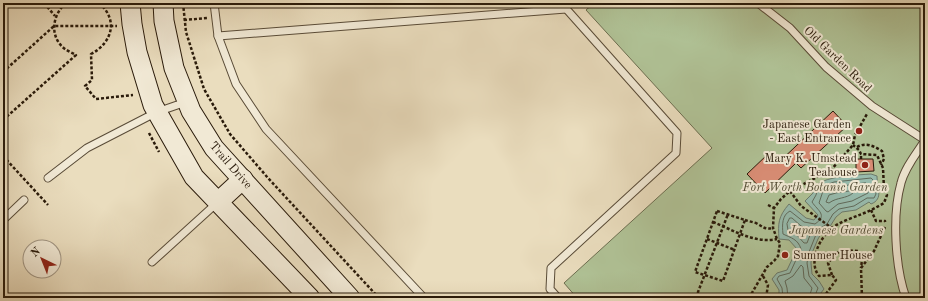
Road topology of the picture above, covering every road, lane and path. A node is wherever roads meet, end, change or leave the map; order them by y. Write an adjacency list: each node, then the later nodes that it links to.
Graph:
1 (44, 3): 11 (path)
2 (66, 3): 11 (path)
3 (99, 3): 16 (path)
4 (130, 3): 22 (street)
5 (163, 3): 20 (street, Trail Drive)
6 (183, 3): 14 (path)
7 (214, 3): 12 (lane)
8 (561, 3): 10 (lane)
9 (758, 3): 21 (lane, Old Garden Road)
10 (566, 10): 17 (lane); 61 (lane)
11 (56, 16): 15 (path)
12 (215, 17): 14 (path); 17 (lane)
13 (180, 20): 14 (path)
14 (184, 20): 59 (path)
15 (54, 26): 16 (path); 18 (path); 23 (path)
16 (111, 26): 19 (path)
17 (218, 36): 60 (lane)
18 (3, 72)
19 (133, 95)
20 (187, 102): 22 (lane); 32 (street, Trail Drive)
21 (872, 106): 24 (lane, Old Garden Road); 25 (path)
22 (157, 112): 31 (lane); 35 (street)
23 (3, 120)
24 (925, 140): 67 (lane)
25 (853, 145): 26 (path); 33 (path)
26 (857, 147): 27 (path); 30 (path)
27 (861, 154): 29 (path); 30 (path)
28 (3, 156): 36 (path)
29 (861, 159)
30 (881, 165): 39 (path)
31 (48, 178)
32 (242, 179): 35 (street); 58 (street, Trail Drive)
33 (790, 191): 38 (path); 46 (path)
34 (24, 200): 41 (lane)
35 (218, 202): 52 (lane); 57 (street)
36 (48, 205)
37 (768, 205): 38 (path)
38 (774, 208): 45 (path)
39 (871, 210): 46 (path); 53 (path)
40 (728, 214): 42 (path); 43 (path); 44 (path)
41 (3, 220)
42 (745, 220): 45 (path); 47 (path)
43 (713, 222): 44 (path); 48 (path)
44 (723, 226): 47 (path); 50 (path)
45 (773, 228): 49 (path)
46 (832, 228): 55 (path)
47 (741, 233): 49 (path); 51 (path)
48 (707, 239): 50 (path); 54 (path)
49 (777, 239): 56 (path)
50 (717, 243): 51 (path); 54 (path)
51 (735, 250): 54 (path)
52 (152, 262)
53 (861, 268): 55 (path); 66 (path)
54 (705, 275): 62 (path)
55 (832, 275): 65 (path)
56 (763, 276): 63 (path); 64 (path)
57 (310, 298)
58 (350, 298)
59 (379, 298)
60 (424, 298)
61 (558, 298)
62 (698, 298)
63 (749, 298)
64 (766, 298)
65 (823, 298)
66 (862, 298)
67 (906, 298)

